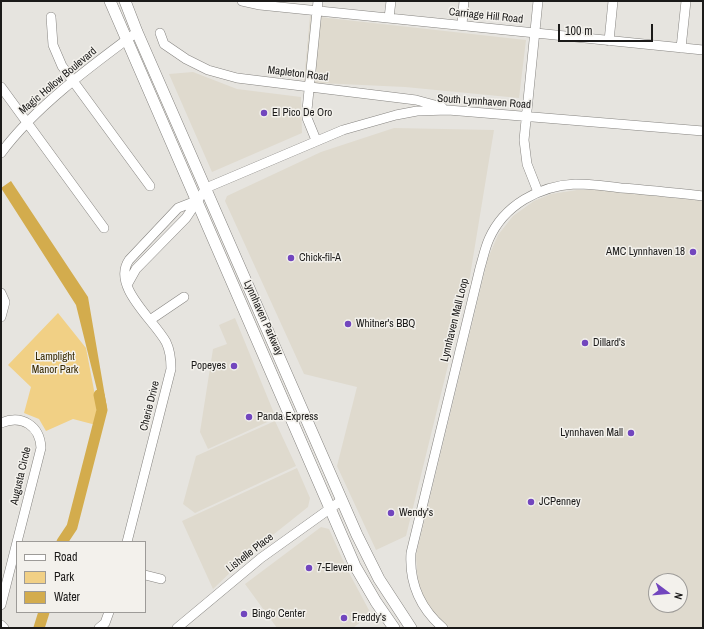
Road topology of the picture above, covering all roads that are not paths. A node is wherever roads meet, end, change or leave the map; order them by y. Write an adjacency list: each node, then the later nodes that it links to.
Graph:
1 (110, 1): 17 (main road, Lynnhaven Parkway)
2 (125, 1): 14 (main road, Lynnhaven Parkway)
3 (244, 1): 10 (street, Carriage Hill Road)
4 (318, 1): 10 (street)
5 (391, 1): 12 (street)
6 (464, 1): 13 (street)
7 (538, 1): 16 (street)
8 (613, 1): 18 (street)
9 (686, 1): 19 (street)
10 (317, 11): 12 (street, Carriage Hill Road); 23 (street)
11 (52, 18): 21 (street)
12 (389, 18): 13 (street, Carriage Hill Road)
13 (462, 26): 16 (street, Carriage Hill Road)
14 (137, 32): 17 (street, Magic Hollow Boulevard); 31 (main road, Lynnhaven Parkway)
15 (160, 33): 23 (street, Mapleton Road)
16 (535, 33): 18 (street, Carriage Hill Road); 25 (street)
17 (126, 40): 21 (street, Magic Hollow Boulevard); 34 (main road, Lynnhaven Parkway)
18 (609, 41): 19 (street, Carriage Hill Road)
19 (681, 48): 20 (street, Carriage Hill Road)
20 (703, 50)
21 (74, 82): 26 (street, Magic Hollow Boulevard); 30 (street)
22 (1, 87): 26 (street)
23 (309, 87): 24 (street, Mapleton Road); 28 (street)
24 (448, 110): 25 (street, South Lynnhaven Road); 28 (street, South Lynnhaven Road)
25 (526, 117): 27 (street, South Lynnhaven Road); 32 (street)
26 (27, 123): 29 (street, Magic Hollow Boulevard); 35 (street)
27 (703, 131)
28 (316, 140): 31 (street, South Lynnhaven Road)
29 (1, 153)
30 (150, 186)
31 (206, 188): 34 (street); 42 (main road, Lynnhaven Parkway)
32 (538, 192): 33 (street, Lynnhaven Mall Loop); 57 (street, Lynnhaven Mall Loop)
33 (703, 196)
34 (196, 201): 36 (street); 36 (street); 43 (main road, Lynnhaven Parkway)
35 (104, 228)
36 (127, 285): 40 (street, Cherie Drive)
37 (1, 293): 39 (street)
38 (184, 297): 40 (street)
39 (1, 318)
40 (150, 320): 45 (street, Cherie Drive)
41 (1, 423): 44 (street, Augusta Circle)
42 (342, 500): 43 (street, Lishelle Place); 56 (main road, Lynnhaven Parkway)
43 (331, 507): 54 (street, Lishelle Place); 55 (main road, Lynnhaven Parkway)
44 (17, 541)
45 (127, 541)
46 (16, 546): 49 (street, Augusta Circle)
47 (146, 575): 48 (street)
48 (161, 579)
49 (1, 605)
50 (110, 613): 53 (street)
51 (1, 625): 52 (street)
52 (4, 628)
53 (99, 628)
54 (177, 628)
55 (394, 628)
56 (411, 628)
57 (443, 628)

